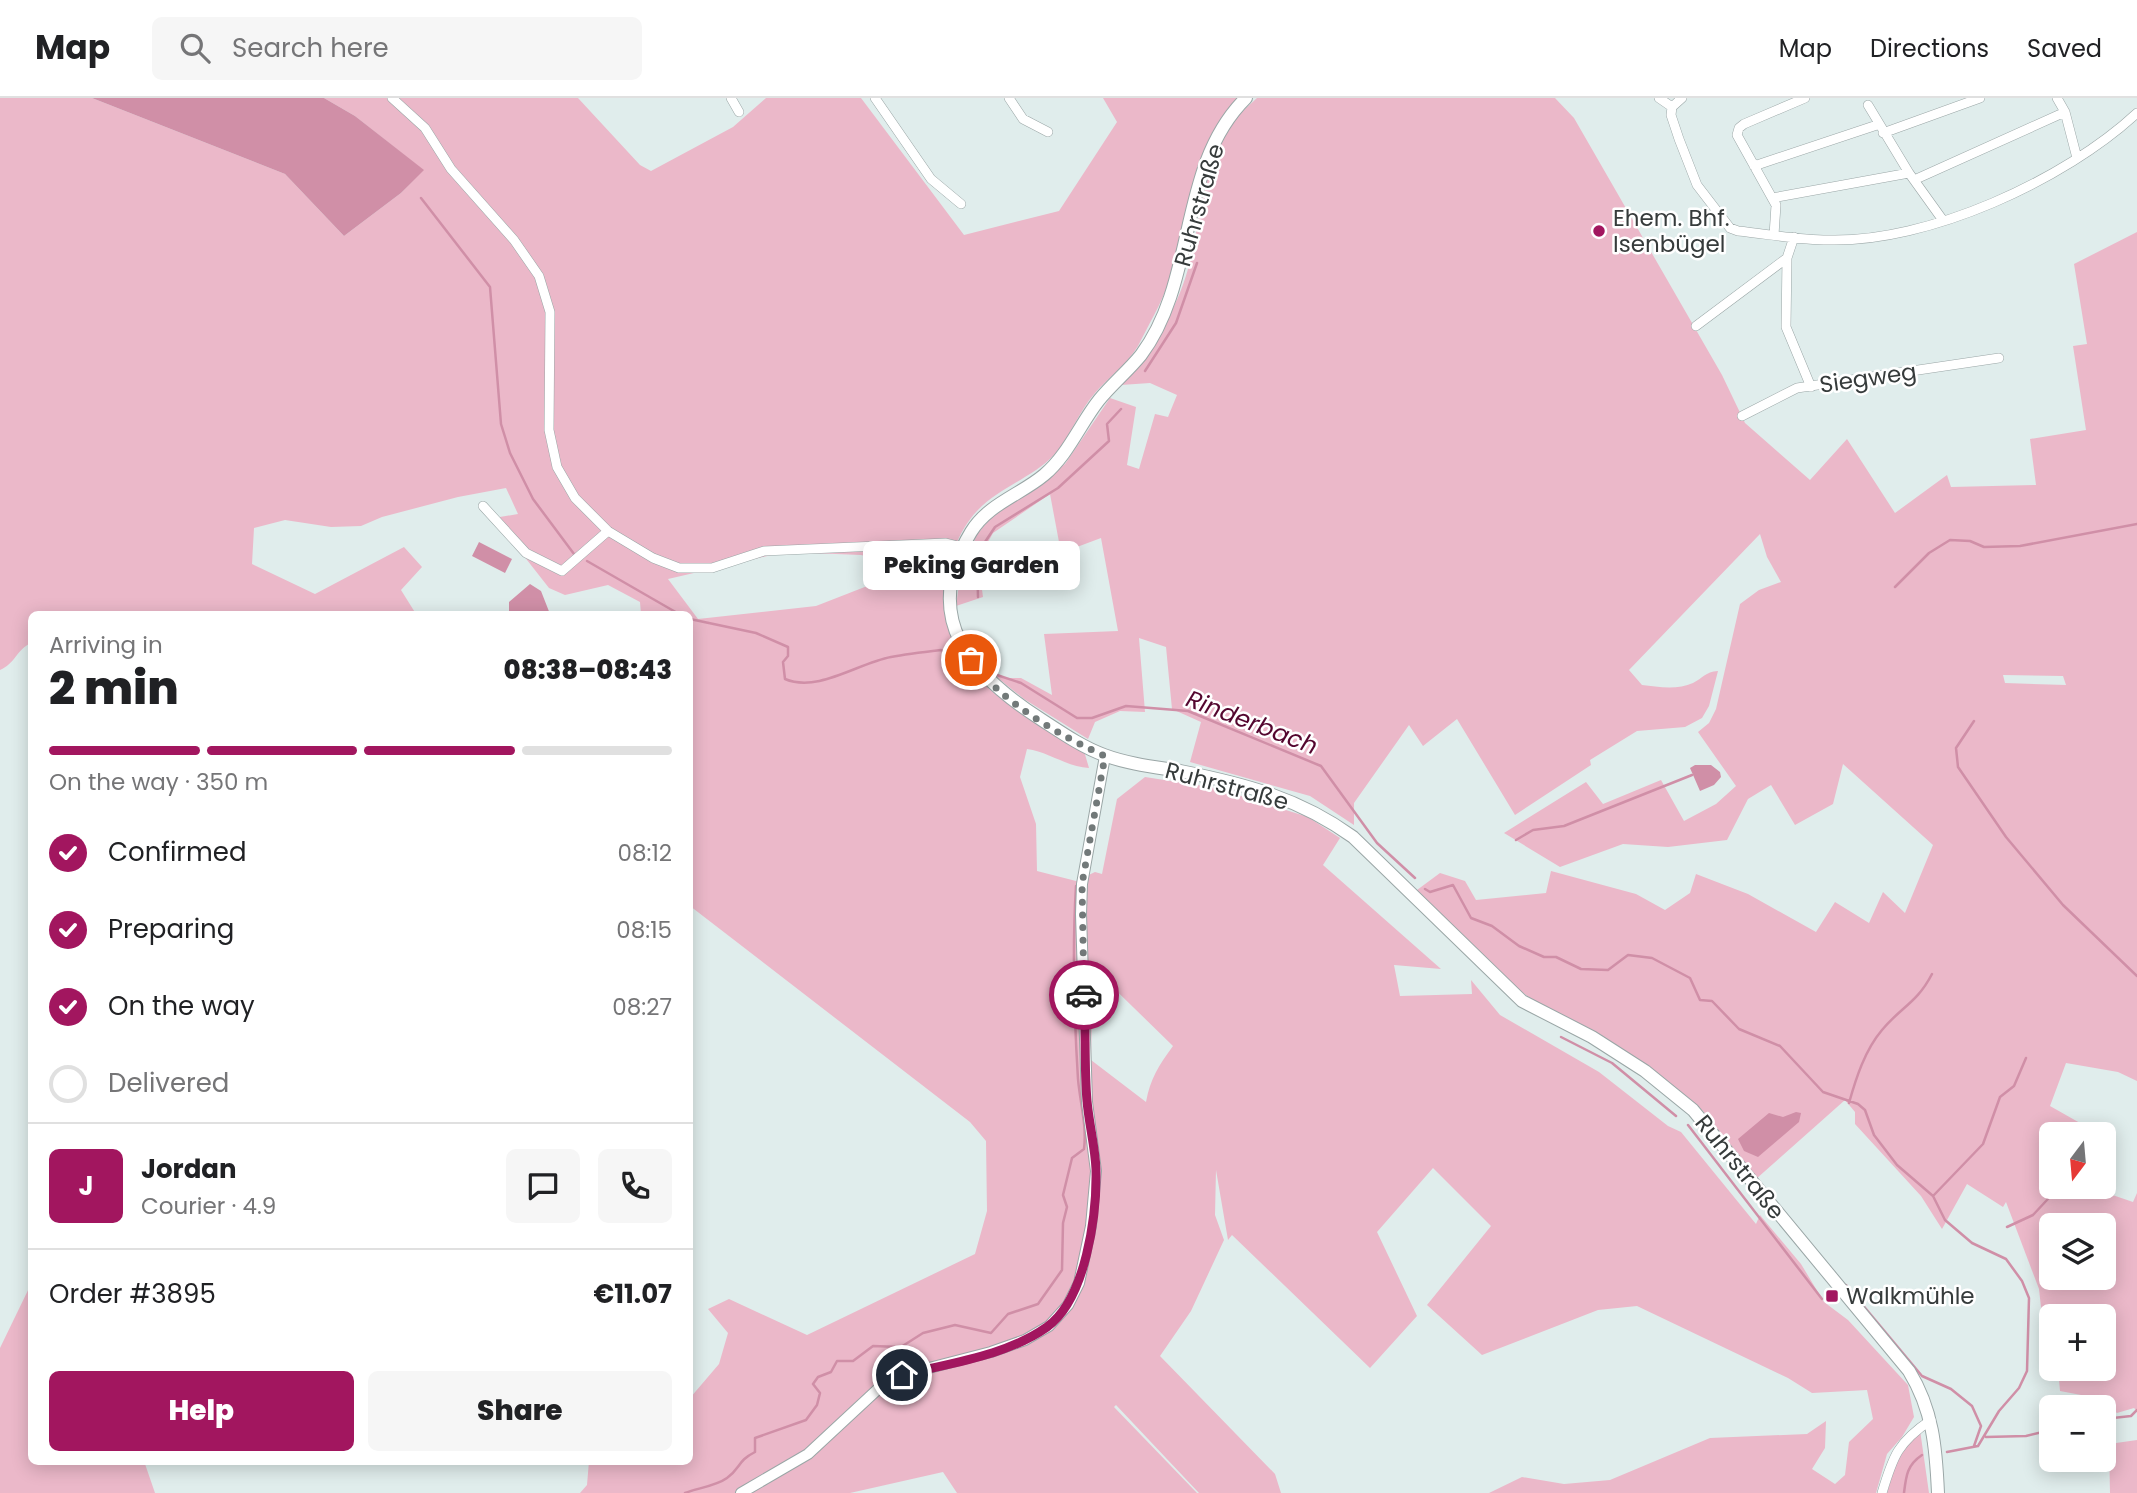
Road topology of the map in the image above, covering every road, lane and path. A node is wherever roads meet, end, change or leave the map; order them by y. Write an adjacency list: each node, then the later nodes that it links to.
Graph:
1 (392, 98): 32 (street)
2 (730, 98): 14 (street)
3 (875, 98): 22 (street)
4 (1009, 98): 17 (street)
5 (1246, 98): 33 (main road, Ruhrstraße)
6 (1659, 98): 12 (street)
7 (1682, 98): 12 (street)
8 (1805, 98): 19 (street)
9 (1980, 98): 16 (street)
10 (2057, 98): 13 (street)
11 (1868, 105): 16 (street)
12 (1672, 107): 24 (street)
13 (2065, 112): 18 (street); 20 (street)
14 (739, 113)
15 (2137, 113): 18 (street)
16 (1880, 129): 19 (street); 20 (street)
17 (1048, 132)
18 (2077, 158): 23 (street)
19 (1754, 166): 21 (street)
20 (1911, 176): 21 (street); 23 (street)
21 (1772, 198): 24 (street)
22 (961, 204)
23 (1942, 219): 25 (street)
24 (1774, 235): 25 (street)
25 (1794, 237): 26 (street)
26 (1787, 258): 27 (street); 29 (street)
27 (1696, 326)
28 (1999, 358): 29 (street, Siegweg)
29 (1811, 387): 30 (street, Siegweg)
30 (1742, 416)
31 (483, 506): 32 (street)
32 (608, 531): 33 (street)
33 (962, 548): 34 (main road, Ruhrstraße)
34 (1105, 756): 35 (main road, Ruhrstraße); 36 (street)
35 (1931, 1419): 37 (street); 38 (main road, Ruhrstraße)
36 (741, 1493)
37 (1882, 1493)
38 (1938, 1493)

